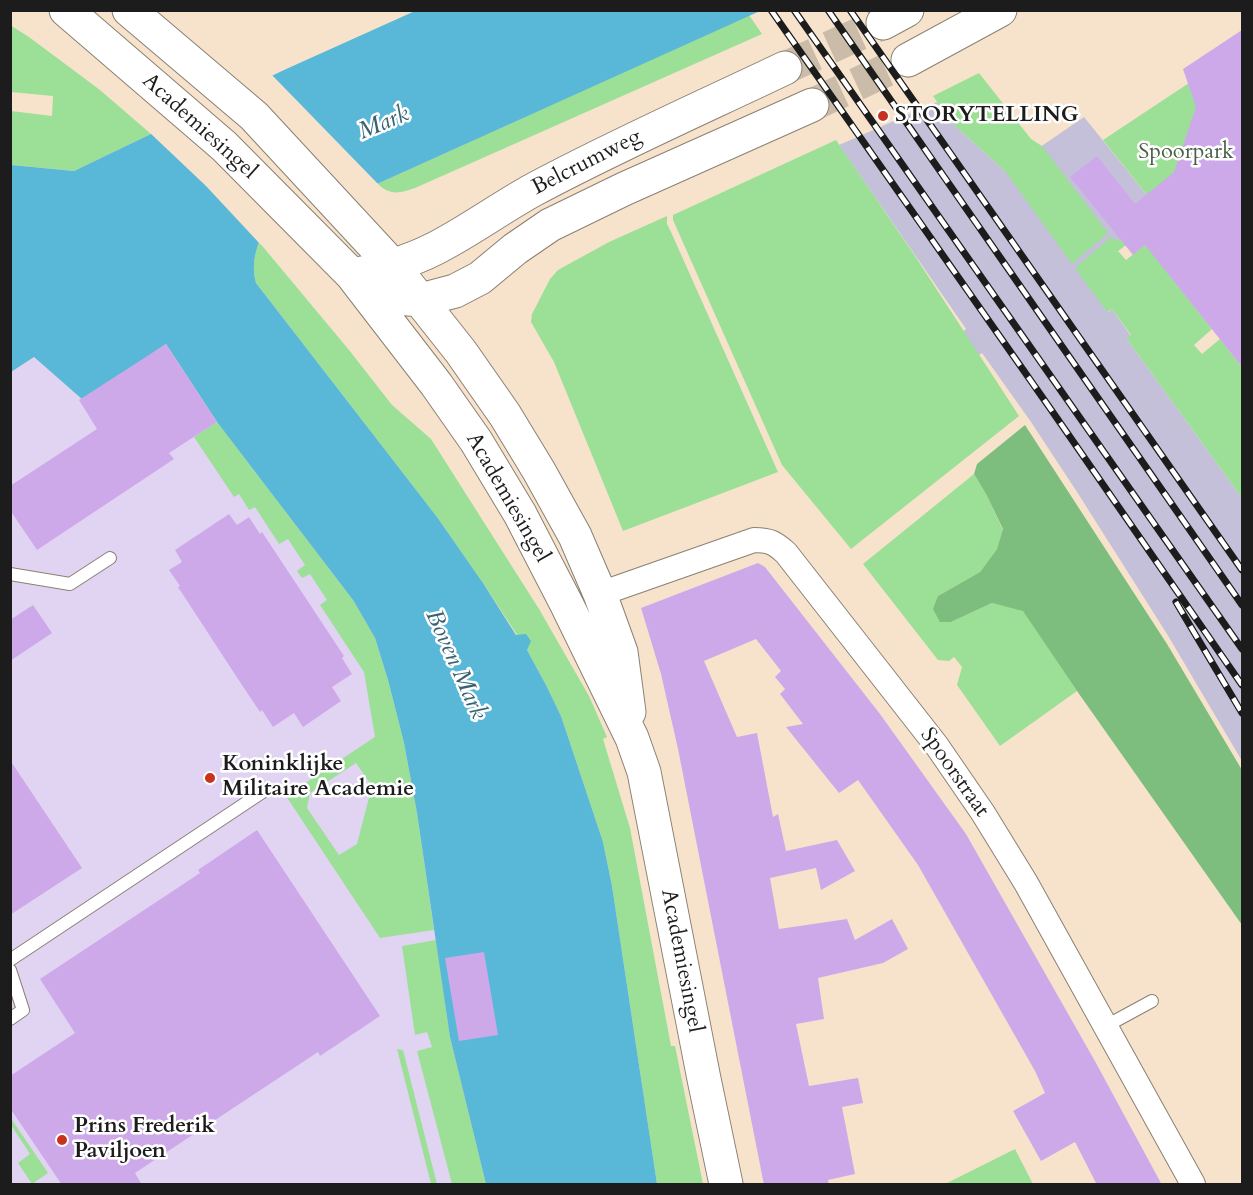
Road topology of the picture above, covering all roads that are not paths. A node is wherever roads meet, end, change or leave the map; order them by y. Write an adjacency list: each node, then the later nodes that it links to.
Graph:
1 (66, 10): 8 (main road, Academiesingel)
2 (129, 10): 7 (main road, Academiesingel)
3 (1000, 10): 4 (main road)
4 (908, 60)
5 (785, 68): 7 (main road, Belcrumweg)
6 (812, 105): 9 (main road, Belcrumweg)
7 (393, 266): 8 (main road); 9 (main road, Academiesingel)
8 (344, 267): 9 (main road, Academiesingel); 13 (main road, Academiesingel)
9 (421, 300): 12 (main road, Academiesingel)
10 (110, 558): 11 (lane)
11 (10, 574)
12 (600, 594): 13 (main road, Academiesingel); 19 (street, Spoorstraat)
13 (632, 738): 20 (main road, Academiesingel)
14 (264, 790): 15 (lane)
15 (10, 960)
16 (10, 970): 18 (lane)
17 (1152, 1001): 19 (lane)
18 (10, 1019)
19 (1106, 1026): 21 (street, Spoorstraat)
20 (726, 1185)
21 (1193, 1185)

